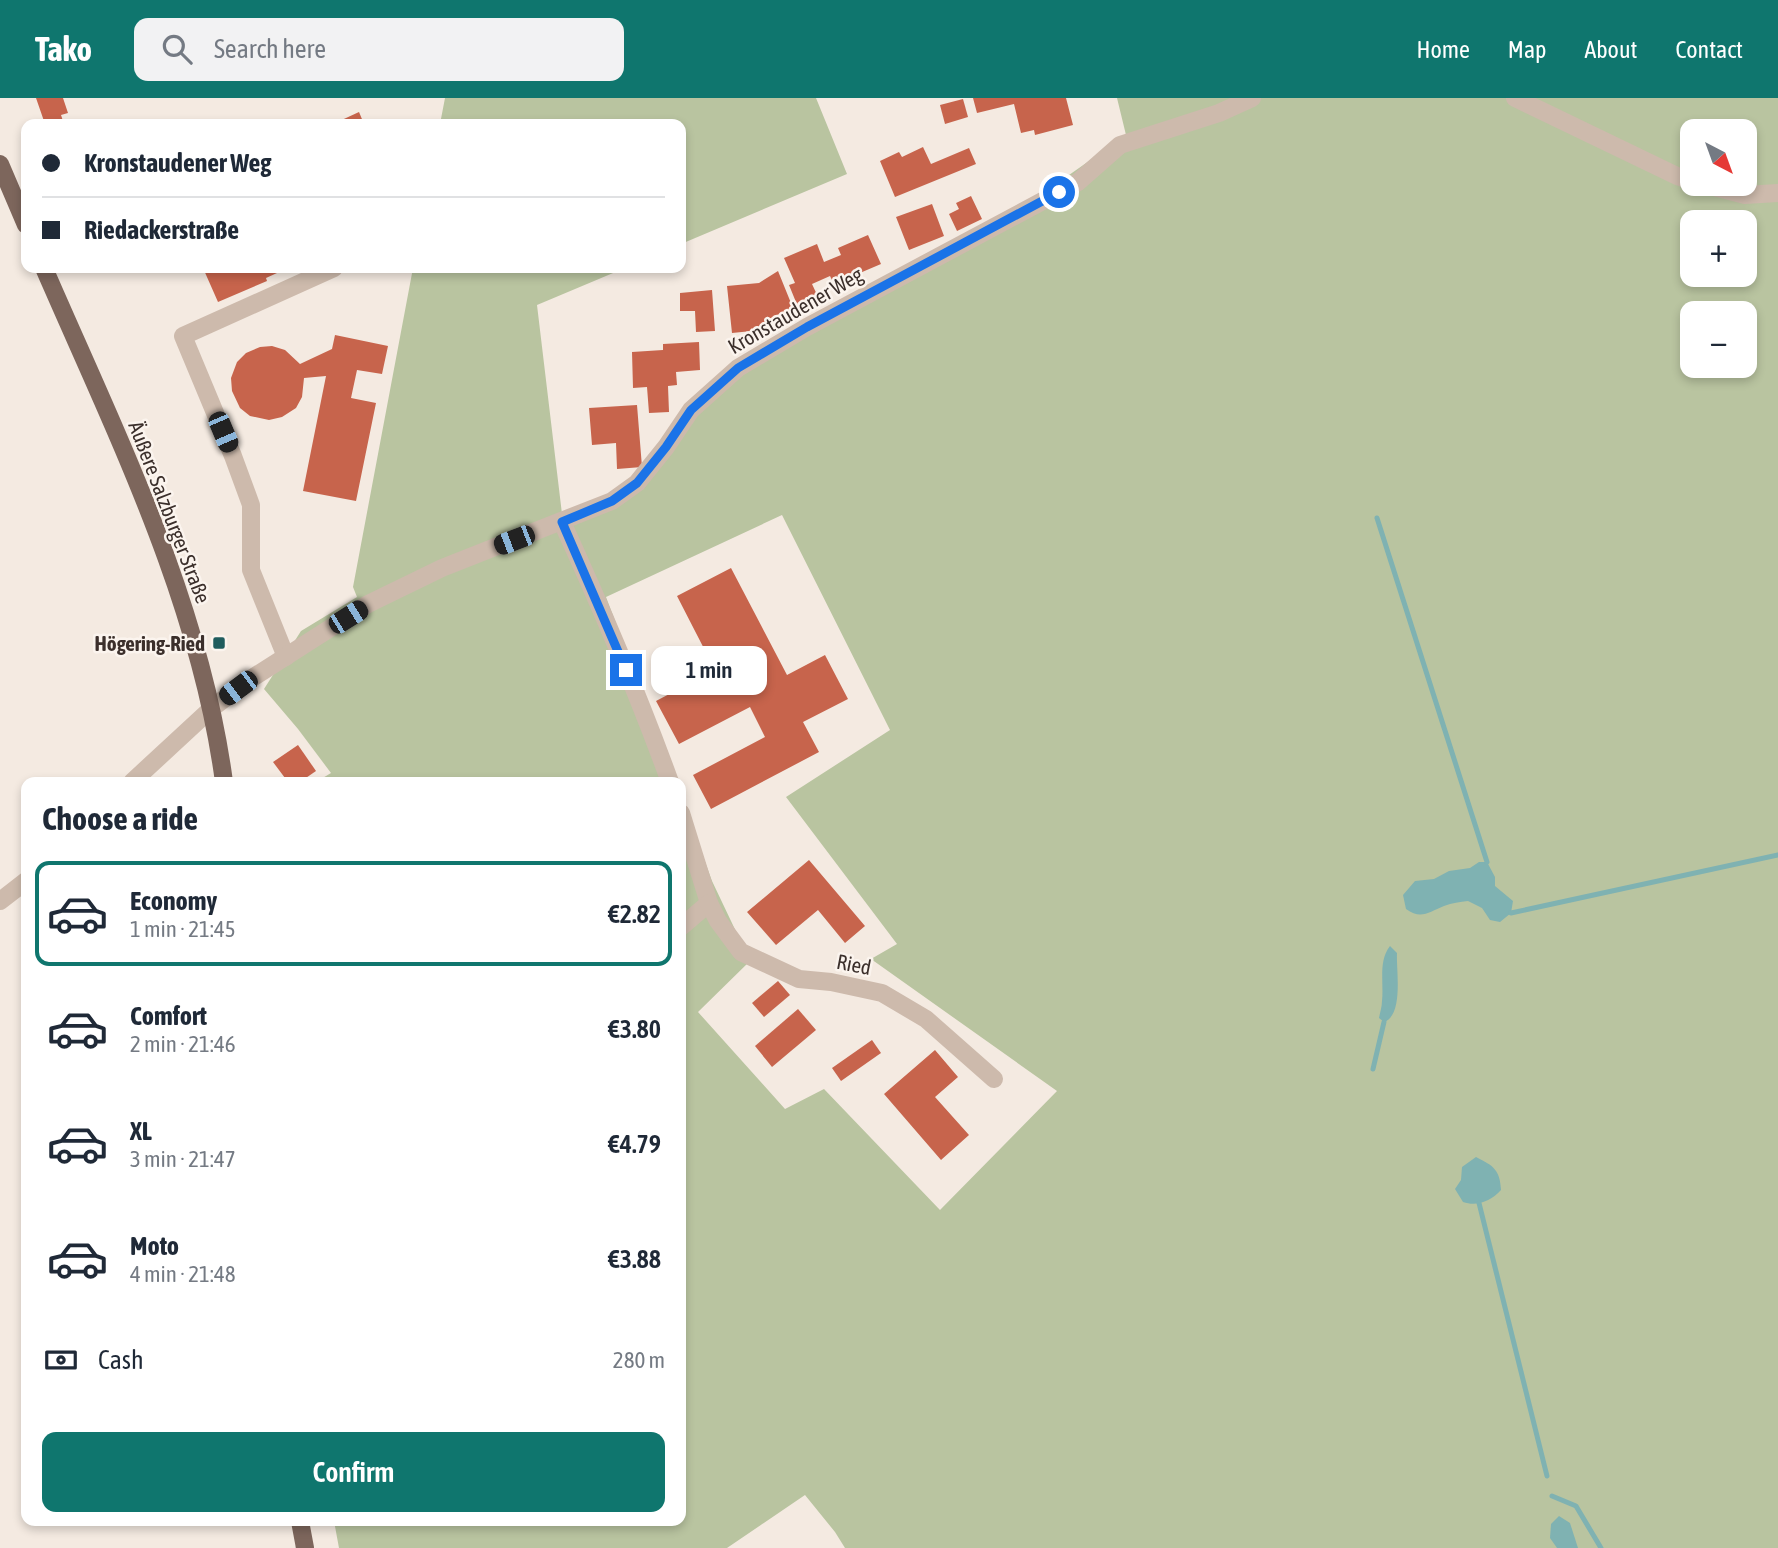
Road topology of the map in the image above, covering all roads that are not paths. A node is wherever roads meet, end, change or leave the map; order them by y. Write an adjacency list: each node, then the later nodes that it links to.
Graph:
1 (1252, 98): 10 (street, Kronstaudener Weg)
2 (1515, 98): 4 (street)
3 (0, 164): 7 (main road)
4 (1680, 177)
5 (1778, 193): 6 (street)
6 (1757, 194)
7 (21, 213)
8 (46, 273): 12 (main road, Äußere Salzburger Straße)
9 (323, 273): 11 (street)
10 (562, 522): 11 (street, Kronstaudener Weg); 15 (street)
11 (286, 657): 12 (street, Kronstaudener Weg)
12 (212, 708): 13 (street, Kronstaudener Weg); 14 (main road, Äußere Salzburger Straße)
13 (137, 777)
14 (223, 777)
15 (668, 777)
16 (686, 829): 19 (street, Ried)
17 (21, 885): 18 (street)
18 (0, 901)
19 (709, 903): 20 (street); 21 (street, Ried)
20 (686, 923)
21 (994, 1079)
22 (301, 1526): 23 (main road)
23 (305, 1548)

